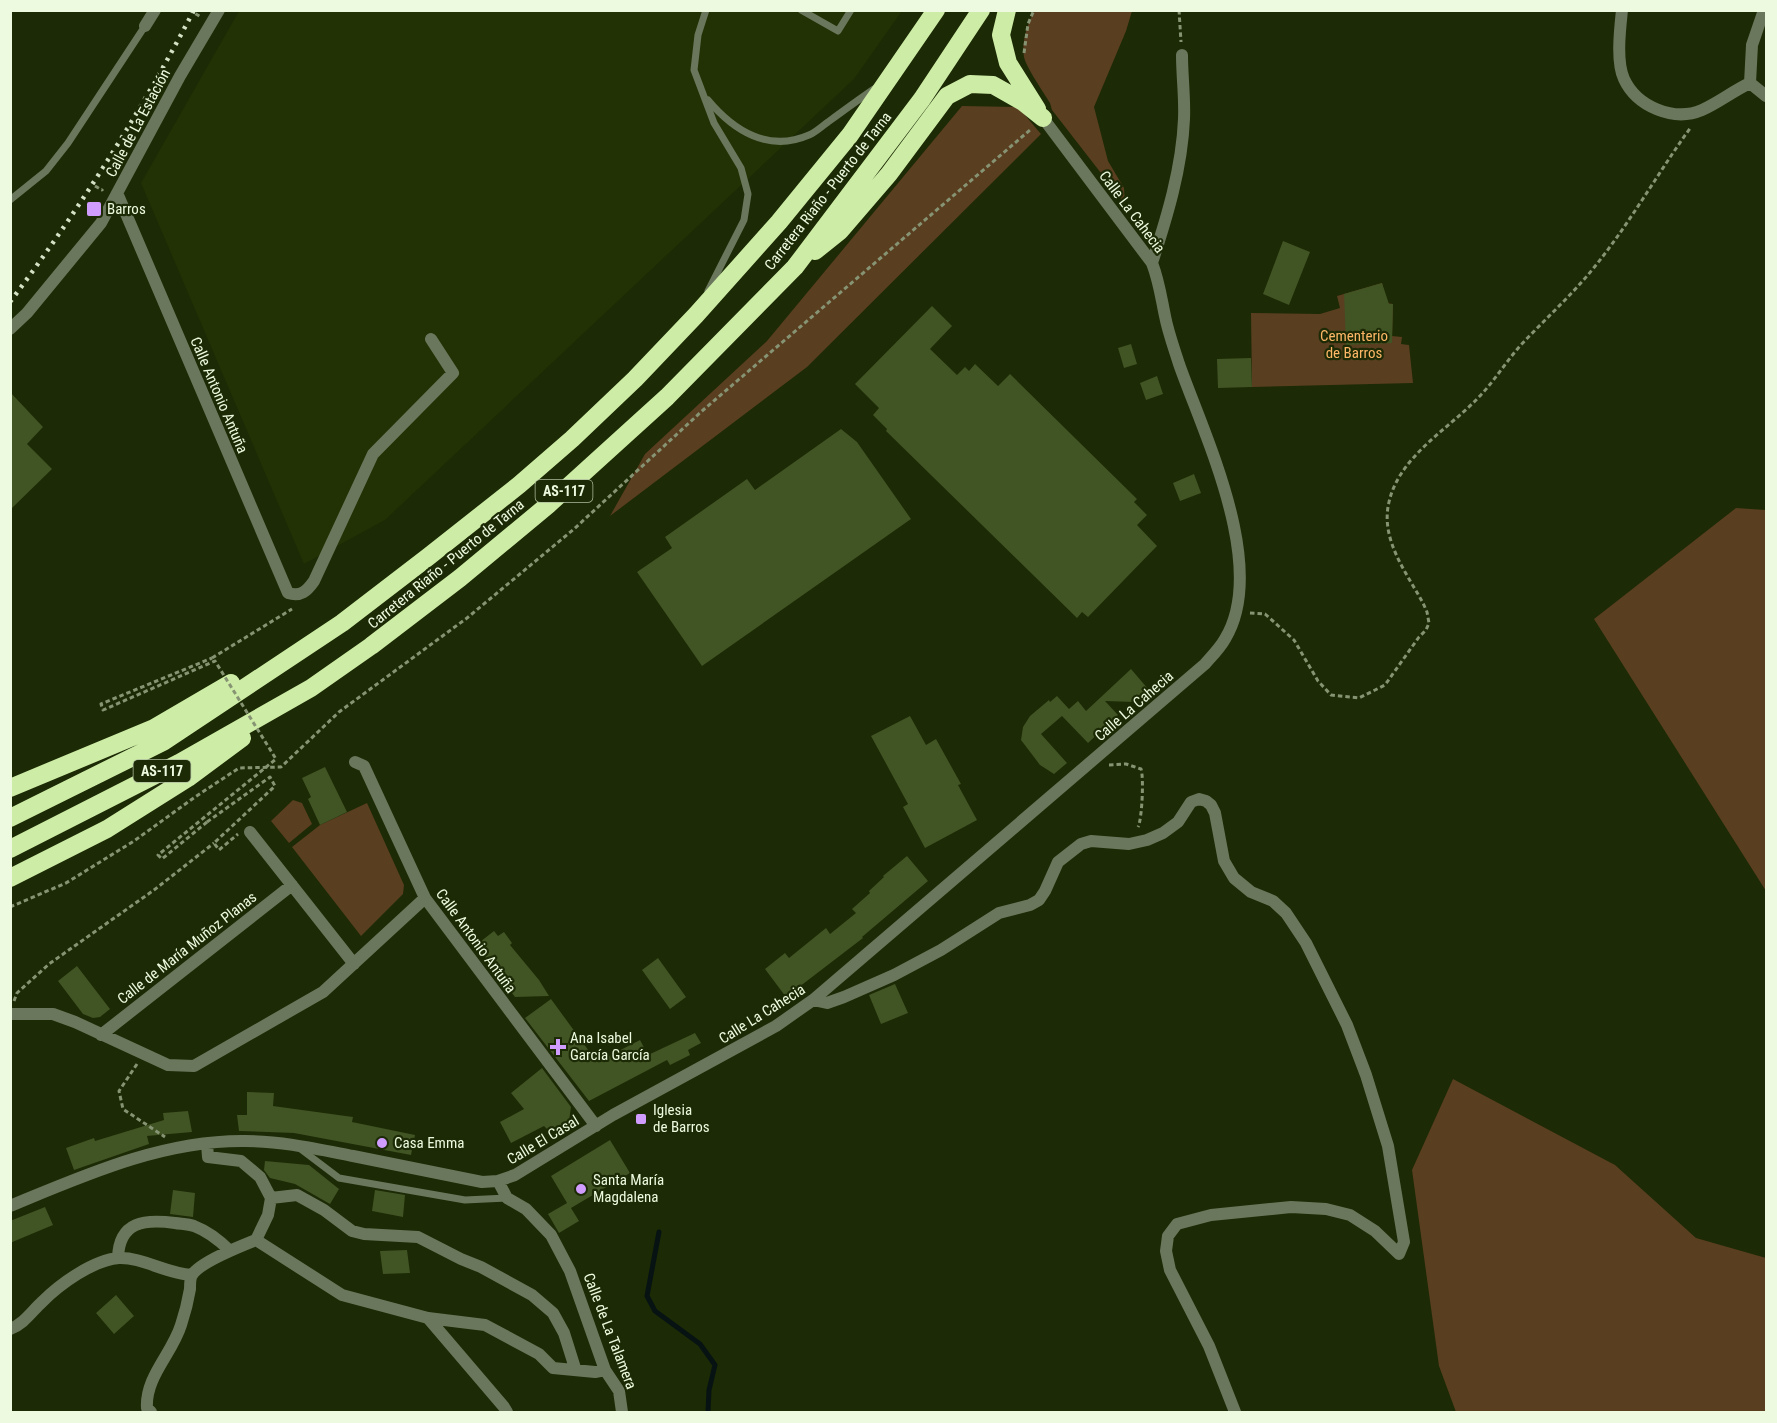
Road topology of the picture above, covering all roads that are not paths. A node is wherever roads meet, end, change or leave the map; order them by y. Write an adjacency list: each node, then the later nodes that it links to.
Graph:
1 (155, 10): 11 (street)
2 (219, 10): 18 (street, Calle de La Estación)
3 (706, 10): 15 (lane)
4 (801, 10): 5 (lane)
5 (851, 10)
6 (936, 10): 13 (highway, Carretera Riaño - Puerto de Tarna / AS-117)
7 (981, 10): 21 (highway, Carretera Riaño - Puerto de Tarna / AS-117)
8 (1006, 10): 17 (highway)
9 (1622, 10): 14 (street)
10 (1764, 10): 14 (street)
11 (145, 26): 19 (lane)
12 (1182, 55): 20 (street)
13 (893, 75): 15 (lane); 22 (highway, Carretera Riaño - Puerto de Tarna / AS-117)
14 (1750, 83): 16 (street)
15 (703, 95): 22 (lane)
16 (1767, 96)
17 (1043, 118): 20 (street, Calle La Cahecia); 21 (highway)
18 (118, 195): 23 (street, Calle de La Estación); 24 (street, Calle Antonio Antuña)
19 (10, 200)
20 (1152, 263): 36 (street, Calle La Cahecia)
21 (795, 267): 26 (highway, Carretera Riaño - Puerto de Tarna / AS-117)
22 (696, 315): 25 (highway, Carretera Riaño - Puerto de Tarna / AS-117)
23 (10, 329)
24 (430, 339)
25 (278, 665): 28 (highway); 29 (highway, Carretera Riaño - Puerto de Tarna / AS-117)
26 (311, 688): 31 (highway, Carretera Riaño - Puerto de Tarna / AS-117); 32 (highway)
27 (355, 762): 34 (street, Calle Antonio Antuña)
28 (10, 788)
29 (10, 818)
30 (248, 829): 33 (street)
31 (10, 849)
32 (10, 878)
33 (292, 885): 35 (street); 38 (street, Calle de María Muñoz Planas)
34 (425, 898): 35 (street); 39 (street, Calle Antonio Antuña)
35 (354, 964): 38 (street)
36 (813, 999): 39 (street, Calle La Cahecia); 57 (street)
37 (12, 1008): 38 (street)
38 (100, 1035)
39 (596, 1126): 42 (street, Calle El Casal)
40 (207, 1144): 41 (street, Calle El Casal); 43 (street); 45 (street, Calle El Casal)
41 (293, 1144): 42 (street, Calle El Casal); 44 (lane)
42 (498, 1181): 44 (street, Calle de La Talamera)
43 (271, 1198): 46 (street); 52 (street)
44 (507, 1198): 53 (street, Calle de La Talamera)
45 (10, 1206)
46 (256, 1240): 47 (street); 50 (street)
47 (229, 1250): 48 (street); 49 (street)
48 (118, 1258): 49 (street); 51 (street)
49 (192, 1275): 54 (street)
50 (428, 1318): 52 (street); 55 (street)
51 (10, 1329)
52 (575, 1368): 53 (street)
53 (605, 1370): 56 (street, Calle de La Talamera)
54 (151, 1413)
55 (507, 1413)
56 (622, 1413)
57 (1235, 1413)

